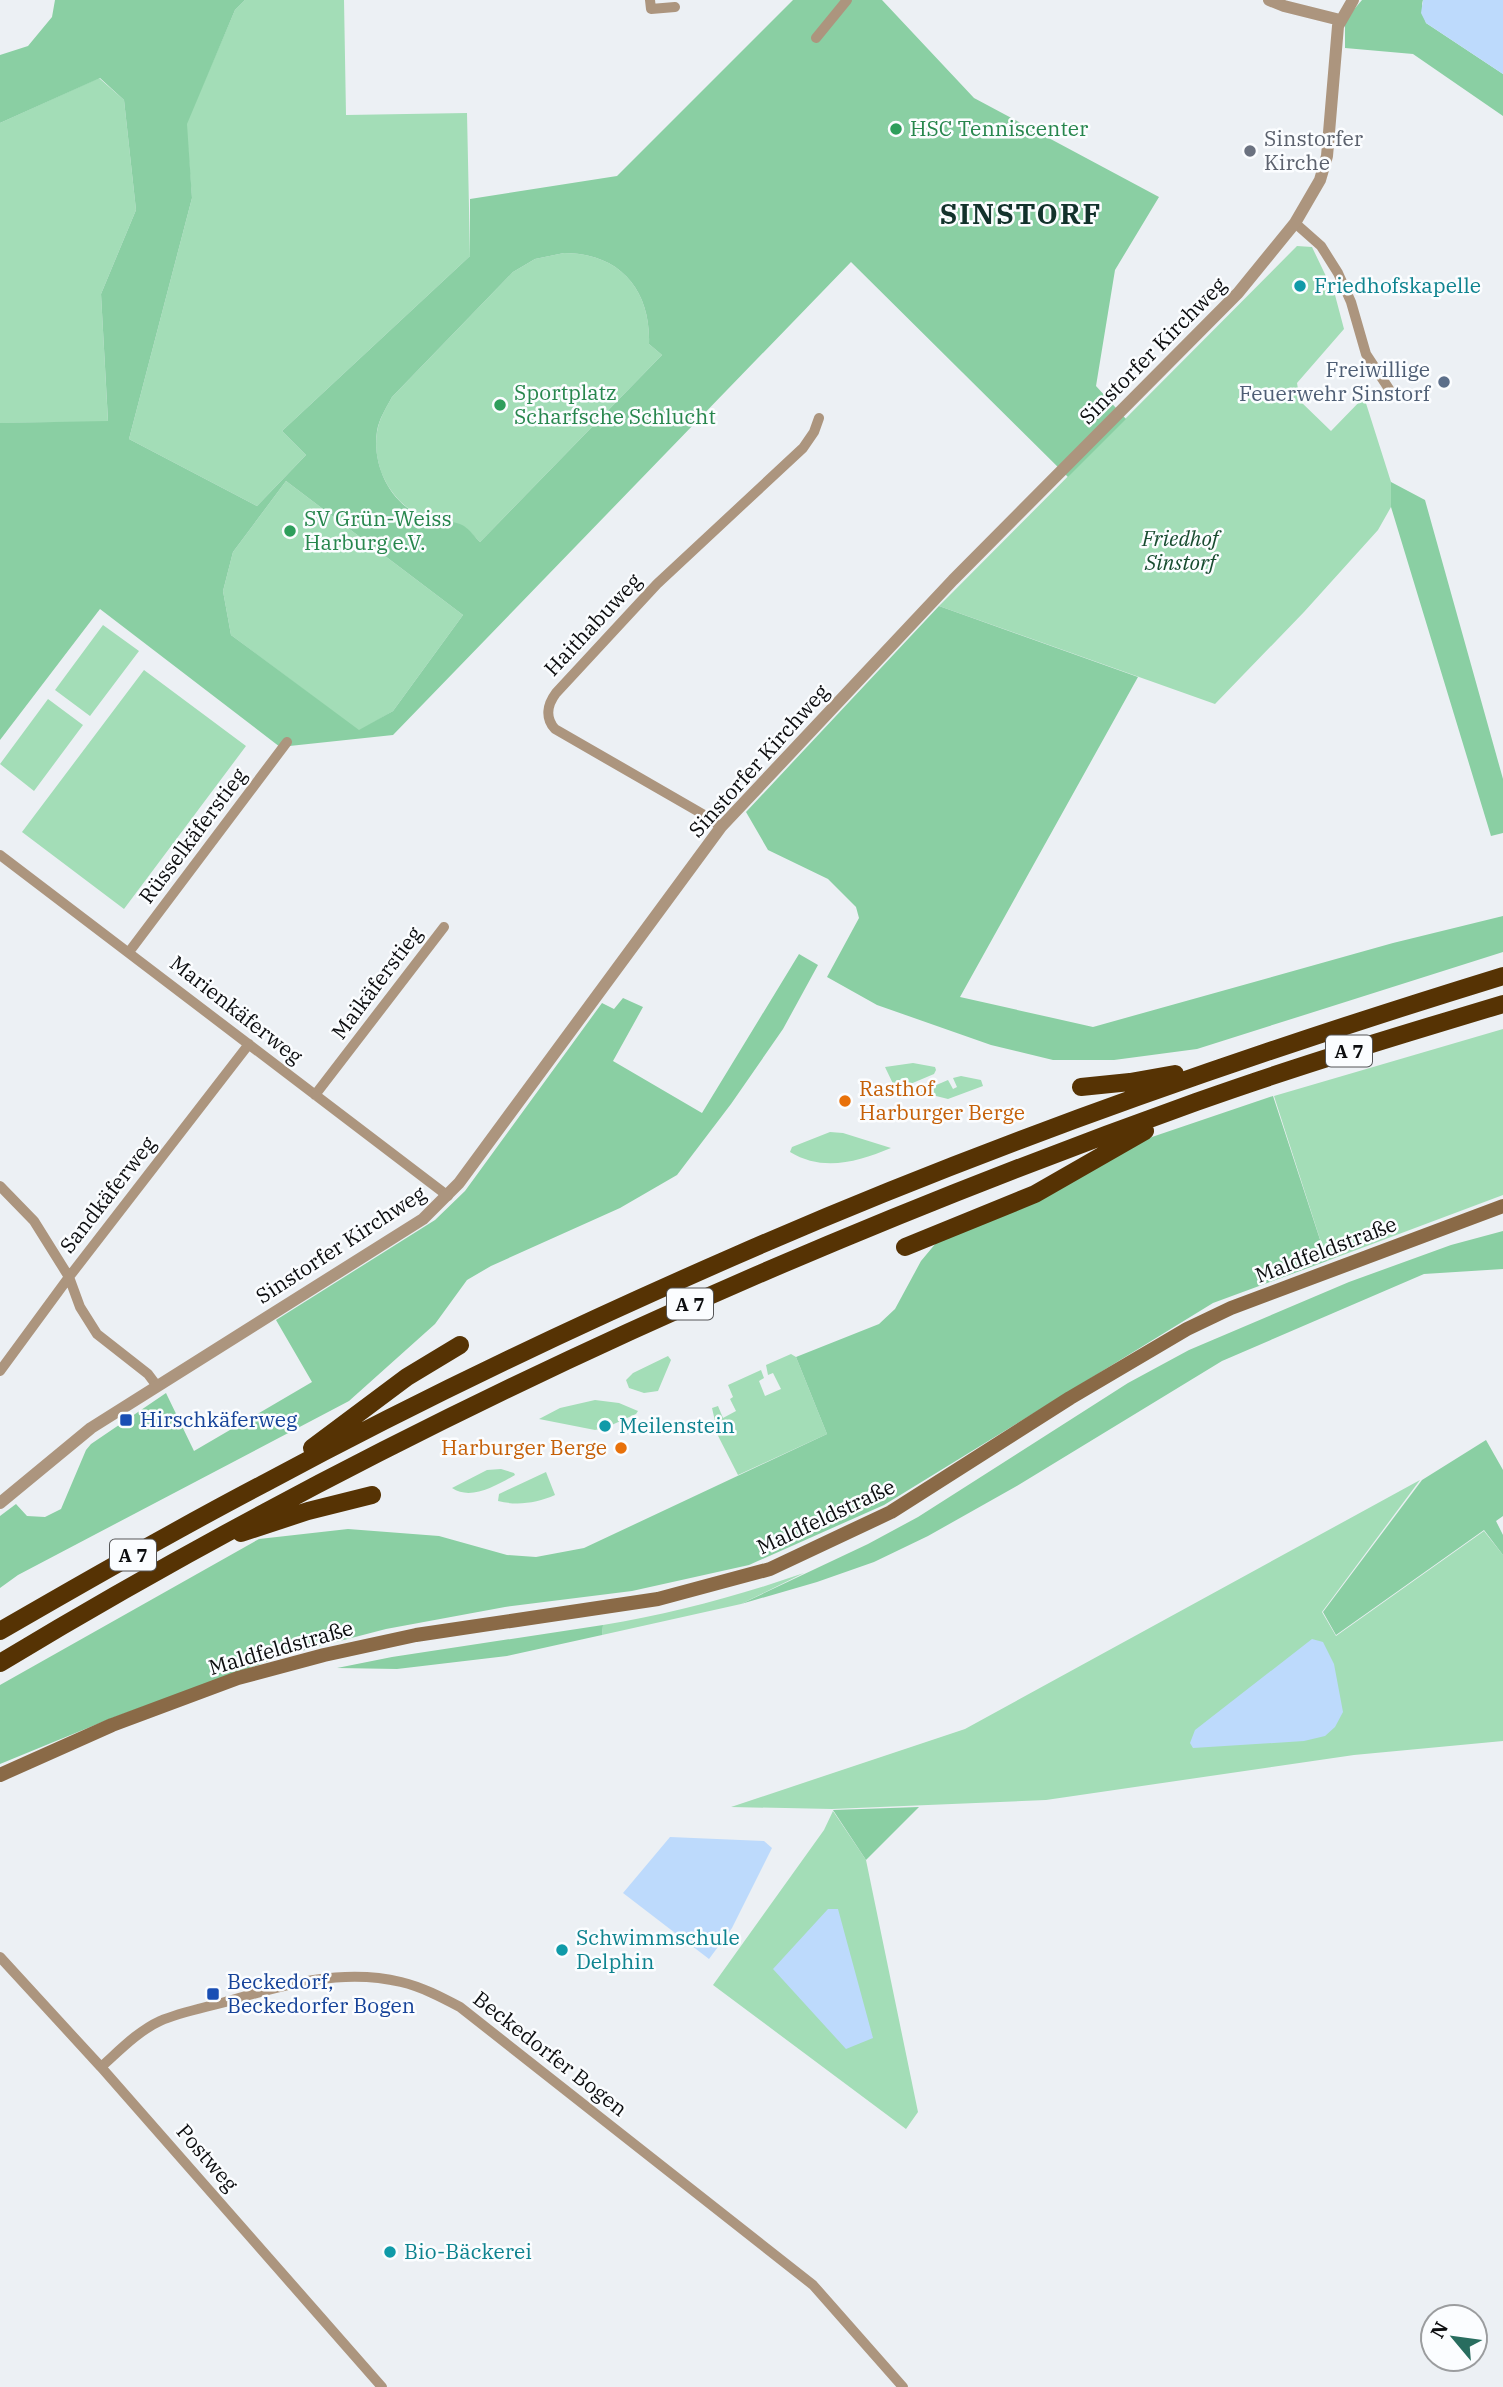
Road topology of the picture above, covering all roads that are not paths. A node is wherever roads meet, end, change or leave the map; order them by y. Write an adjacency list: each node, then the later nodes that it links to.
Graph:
1 (650, 0): 5 (street)
2 (847, 0): 7 (street)
3 (1269, 0): 6 (street)
4 (1353, 0): 6 (street, Sinstorfer Kirchweg)
5 (675, 7)
6 (1340, 20): 8 (street, Sinstorfer Kirchweg)
7 (816, 38)
8 (1295, 223): 9 (street); 12 (street, Sinstorfer Kirchweg)
9 (1389, 389)
10 (819, 418): 12 (street, Haithabuweg)
11 (288, 743): 15 (street, Rüsselkäferstieg)
12 (720, 827): 24 (street, Sinstorfer Kirchweg)
13 (0, 855): 15 (street, Marienkäferweg)
14 (444, 927): 21 (street, Maikäferstieg)
15 (129, 952): 18 (street, Marienkäferweg)
16 (1503, 976): 19 (highway, A 7)
17 (1503, 1004): 22 (highway, A 7)
18 (248, 1044): 21 (street, Marienkäferweg); 27 (street, Sandkäferweg)
19 (1223, 1065): 20 (highway); 31 (highway, A 7)
20 (1081, 1087)
21 (316, 1096): 24 (street, Marienkäferweg)
22 (1197, 1102): 26 (highway); 34 (highway, A 7)
23 (0, 1186): 27 (street)
24 (448, 1196): 30 (street, Sinstorfer Kirchweg)
25 (1503, 1206): 37 (main road, Maldfeldstraße)
26 (905, 1247)
27 (69, 1277): 29 (street, Sandkäferweg); 30 (street)
28 (460, 1345): 31 (highway)
29 (0, 1371)
30 (157, 1387): 33 (street, Sinstorfer Kirchweg)
31 (267, 1481): 35 (highway, A 7)
32 (372, 1495): 34 (highway)
33 (0, 1503)
34 (201, 1546): 36 (highway, A 7)
35 (0, 1631)
36 (0, 1663)
37 (0, 1775)
38 (0, 1957): 39 (street, Postweg)
39 (101, 2067): 40 (street, Postweg); 41 (street, Beckedorfer Bogen)
40 (382, 2387)
41 (904, 2387)

